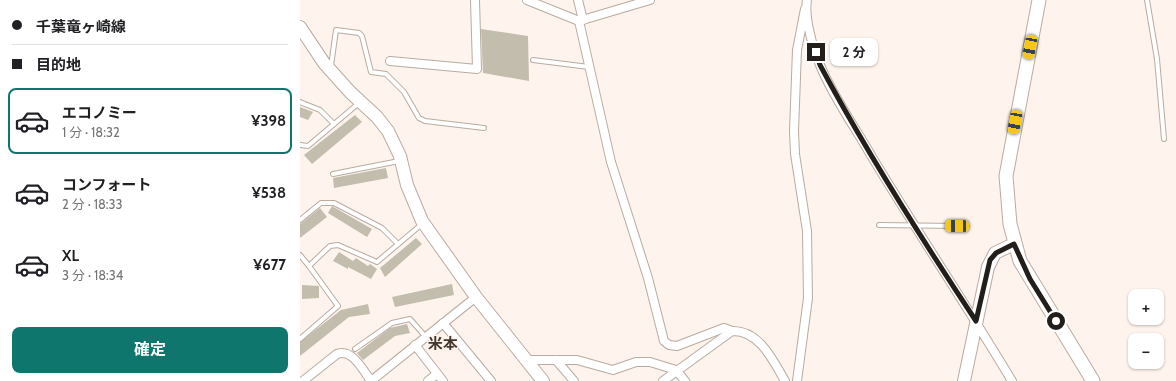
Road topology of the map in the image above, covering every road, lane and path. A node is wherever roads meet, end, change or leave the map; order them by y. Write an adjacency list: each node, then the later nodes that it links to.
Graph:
1 (474, 0): 12 (street)
2 (527, 0): 8 (street)
3 (578, 0): 8 (street)
4 (650, 0): 8 (street)
5 (1039, 0): 29 (main road)
6 (1147, 0): 19 (lane)
7 (806, 3): 26 (street); 54 (street)
8 (581, 21): 13 (street)
9 (300, 27): 10 (street)
10 (303, 39): 14 (street)
11 (533, 60): 13 (lane)
12 (390, 61)
13 (590, 68): 35 (street)
14 (330, 71): 16 (street); 18 (lane)
15 (300, 102): 17 (lane)
16 (361, 102): 17 (lane); 21 (street)
17 (334, 124): 20 (lane)
18 (484, 128)
19 (1164, 139)
20 (300, 145)
21 (401, 161): 22 (lane); 24 (street)
22 (333, 174)
23 (300, 220): 28 (lane)
24 (424, 223): 28 (lane); 32 (street)
25 (879, 225): 26 (lane)
26 (914, 225): 27 (lane); 33 (street)
27 (957, 226)
28 (398, 244): 31 (lane)
29 (1014, 244): 33 (street); 57 (main road)
30 (300, 256): 31 (lane)
31 (309, 266): 37 (lane)
32 (476, 297): 34 (street); 40 (street)
33 (976, 321): 55 (street); 56 (street)
34 (443, 323): 36 (street); 48 (street)
35 (732, 331): 42 (street); 53 (street)
36 (425, 336): 38 (street); 39 (lane)
37 (300, 338)
38 (415, 345): 43 (street); 45 (street)
39 (355, 349)
40 (526, 360): 41 (street); 49 (street)
41 (556, 360): 42 (street); 50 (street)
42 (676, 370): 51 (street); 52 (street)
43 (437, 374): 46 (street); 47 (street)
44 (303, 381): 45 (street)
45 (371, 381)
46 (428, 381)
47 (443, 381)
48 (491, 381)
49 (543, 381)
50 (574, 381)
51 (663, 381)
52 (685, 381)
53 (785, 381)
54 (797, 381)
55 (964, 381)
56 (1012, 381)
57 (1093, 381)

